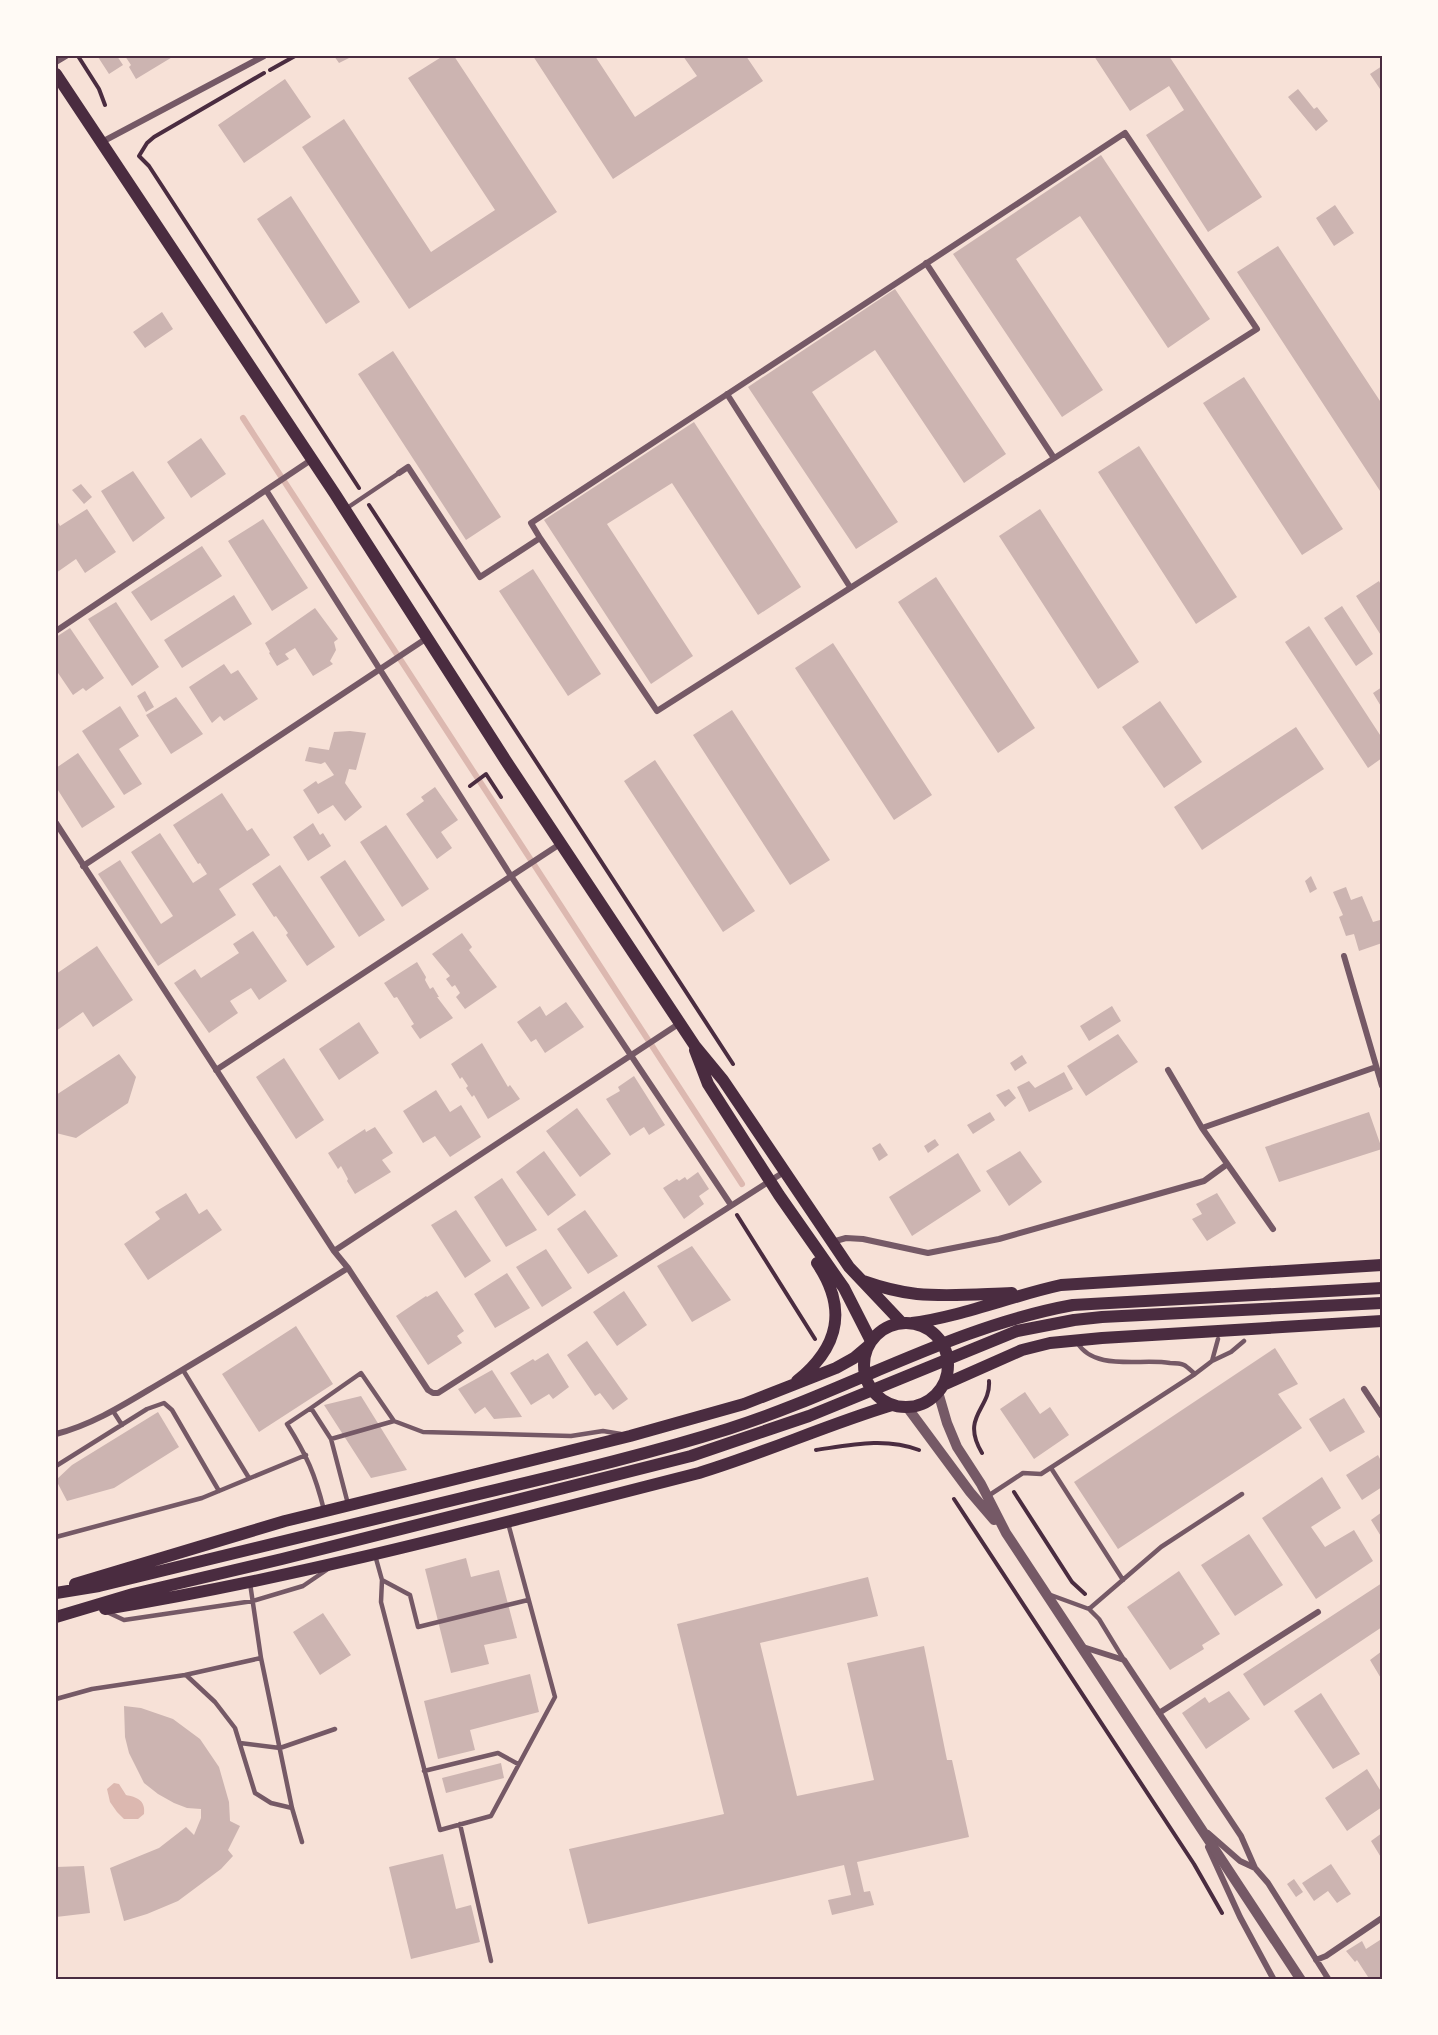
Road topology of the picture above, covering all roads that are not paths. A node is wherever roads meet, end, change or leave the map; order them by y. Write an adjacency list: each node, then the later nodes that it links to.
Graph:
1 (66, 56): 3 (street)
2 (264, 56): 5 (street)
3 (56, 62)
4 (56, 74): 5 (main road)
5 (100, 143): 9 (main road)
6 (926, 263): 7 (street); 8 (street); 8 (street)
7 (727, 394): 13 (street); 14 (street)
8 (1054, 458): 14 (street)
9 (311, 459): 11 (street); 12 (main road)
10 (399, 473): 12 (lane); 13 (street)
11 (266, 490): 15 (street); 17 (street)
12 (345, 510): 16 (main road)
13 (540, 538): 14 (street)
14 (850, 588)
15 (56, 631)
16 (427, 638): 17 (street); 19 (main road)
17 (379, 670): 20 (street); 21 (street)
18 (56, 823): 20 (street)
19 (560, 844): 21 (street); 23 (main road)
20 (83, 866): 27 (street)
21 (511, 876): 25 (street); 27 (street)
22 (1344, 956): 26 (street)
23 (680, 1023): 24 (main road); 25 (street)
24 (694, 1046): 32 (main road); 33 (main road)
25 (632, 1055): 35 (street); 38 (street)
26 (1376, 1066): 29 (street); 30 (street)
27 (216, 1070): 38 (street)
28 (1168, 1070): 30 (street)
29 (1383, 1086)
30 (1202, 1128): 31 (street)
31 (1226, 1165): 36 (street); 37 (street)
32 (784, 1172): 33 (street); 37 (main road)
33 (770, 1181): 34 (main road); 35 (street)
34 (779, 1195): 50 (main road); 54 (main road)
35 (731, 1205): 40 (street)
36 (1273, 1229)
37 (831, 1242): 41 (main road)
38 (334, 1251): 40 (street)
39 (1383, 1265): 43 (main road)
40 (348, 1268): 52 (street)
41 (861, 1280): 43 (main road); 46 (main road)
42 (1383, 1288): 84 (main road)
43 (1031, 1292): 46 (main road)
44 (1383, 1303): 91 (main road)
45 (1383, 1322): 48 (main road)
46 (907, 1323): 50 (main road); 55 (main road)
47 (1218, 1339): 51 (lane)
48 (1076, 1340): 53 (lane); 55 (main road)
49 (1244, 1341): 51 (lane)
50 (869, 1344): 54 (main road); 57 (main road)
51 (1212, 1361): 53 (lane)
52 (183, 1370): 60 (street); 70 (lane)
53 (1195, 1374): 69 (lane)
54 (787, 1388): 65 (main road)
55 (940, 1388): 58 (main road); 73 (street)
56 (1364, 1389): 61 (street)
57 (892, 1405): 58 (main road); 76 (main road)
58 (907, 1407): 77 (street)
59 (311, 1408): 62 (lane); 66 (lane); 67 (lane)
60 (113, 1411): 63 (lane); 64 (street)
61 (1383, 1416)
62 (394, 1421): 65 (lane); 66 (lane)
63 (122, 1425): 68 (lane); 71 (lane)
64 (56, 1434)
65 (630, 1436): 74 (main road)
66 (331, 1439): 74 (lane)
67 (306, 1455): 70 (lane); 75 (lane)
68 (56, 1466)
69 (1051, 1468): 73 (lane); 82 (lane)
70 (249, 1478): 71 (lane)
71 (219, 1491): 78 (lane)
72 (1242, 1494): 82 (lane)
73 (988, 1496): 77 (street)
74 (348, 1504): 75 (main road)
75 (324, 1510): 84 (main road)
76 (508, 1522): 79 (main road); 86 (lane)
77 (1006, 1533): 85 (street)
78 (56, 1537)
79 (375, 1555): 80 (main road); 81 (lane)
80 (336, 1564): 83 (main road); 87 (lane)
81 (382, 1580): 86 (lane); 102 (lane)
82 (1123, 1580): 88 (lane)
83 (250, 1583): 87 (lane); 89 (main road)
84 (56, 1592)
85 (1046, 1593): 88 (lane); 92 (street)
86 (528, 1599): 101 (lane)
87 (253, 1600): 89 (lane); 93 (lane)
88 (1089, 1609): 94 (lane)
89 (102, 1610): 91 (main road)
90 (1318, 1612): 97 (street)
91 (56, 1617)
92 (1083, 1647): 94 (street); 105 (street)
93 (261, 1658): 95 (lane); 100 (lane)
94 (1124, 1660): 97 (street)
95 (186, 1675): 96 (lane); 99 (lane)
96 (56, 1699)
97 (1159, 1713): 107 (street)
98 (335, 1729): 100 (lane)
99 (240, 1743): 100 (lane); 103 (lane)
100 (280, 1748): 103 (lane)
101 (518, 1764): 102 (lane); 104 (lane)
102 (424, 1771): 104 (lane)
103 (292, 1808): 106 (lane)
104 (460, 1824): 110 (lane)
105 (1198, 1825): 107 (street); 111 (street); 112 (street)
106 (302, 1842)
107 (1255, 1868): 109 (street)
108 (1383, 1918): 109 (street)
109 (1316, 1960): 113 (street)
110 (490, 1961)
111 (1274, 1980)
112 (1301, 1980)
113 (1329, 1980)

